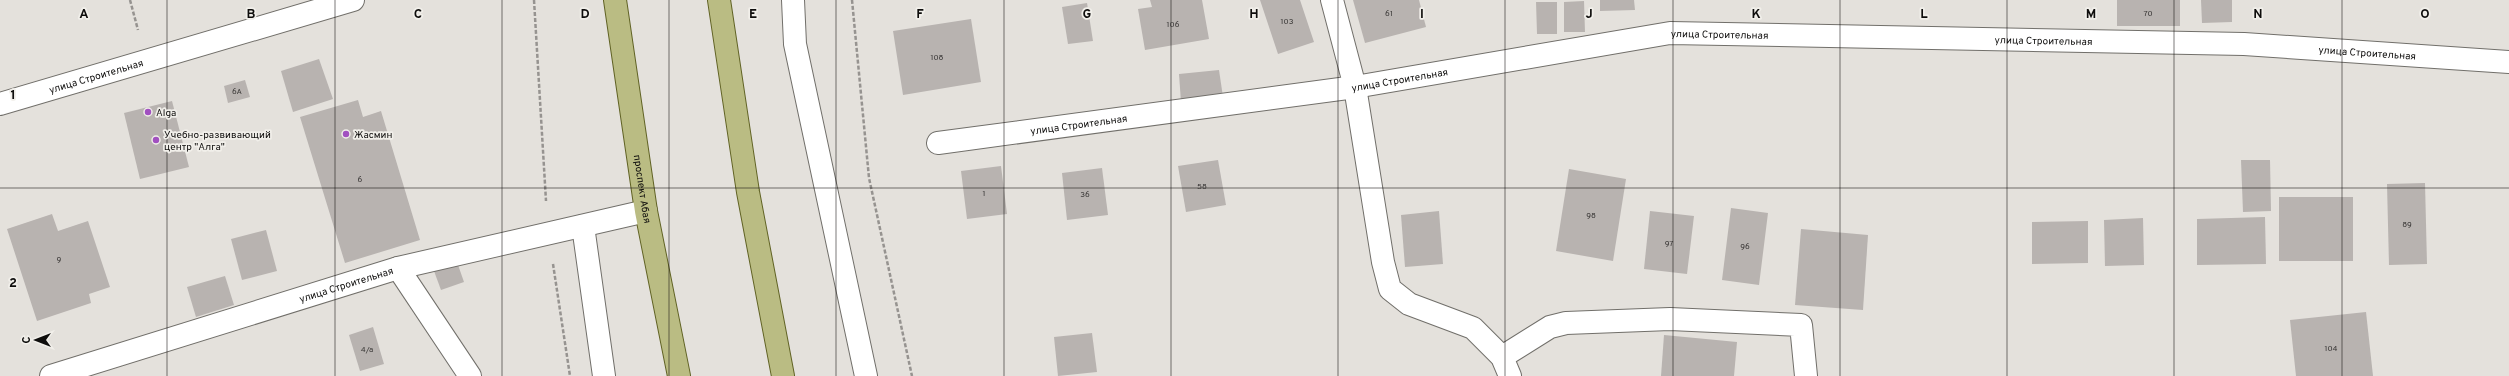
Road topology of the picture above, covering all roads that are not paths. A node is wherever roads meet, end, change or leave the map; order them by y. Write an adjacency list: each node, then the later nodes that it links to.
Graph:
1 (353, 0): 8 (street, улица Строительная)
2 (614, 0): 10 (main road, проспект Абая)
3 (719, 0): 18 (main road)
4 (793, 0): 19 (street)
5 (1332, 0): 7 (street)
6 (2509, 62): 7 (street, улица Строительная)
7 (1356, 87): 9 (street, улица Строительная); 13 (street)
8 (0, 104)
9 (938, 143)
10 (646, 211): 11 (street, улица Строительная); 17 (main road, проспект Абая)
11 (583, 226): 12 (street, улица Строительная); 16 (street)
12 (398, 268): 14 (street, улица Строительная); 15 (street)
13 (1506, 366): 20 (street)
14 (51, 376)
15 (470, 376)
16 (604, 376)
17 (679, 376)
18 (782, 376)
19 (866, 376)
20 (1806, 376)

